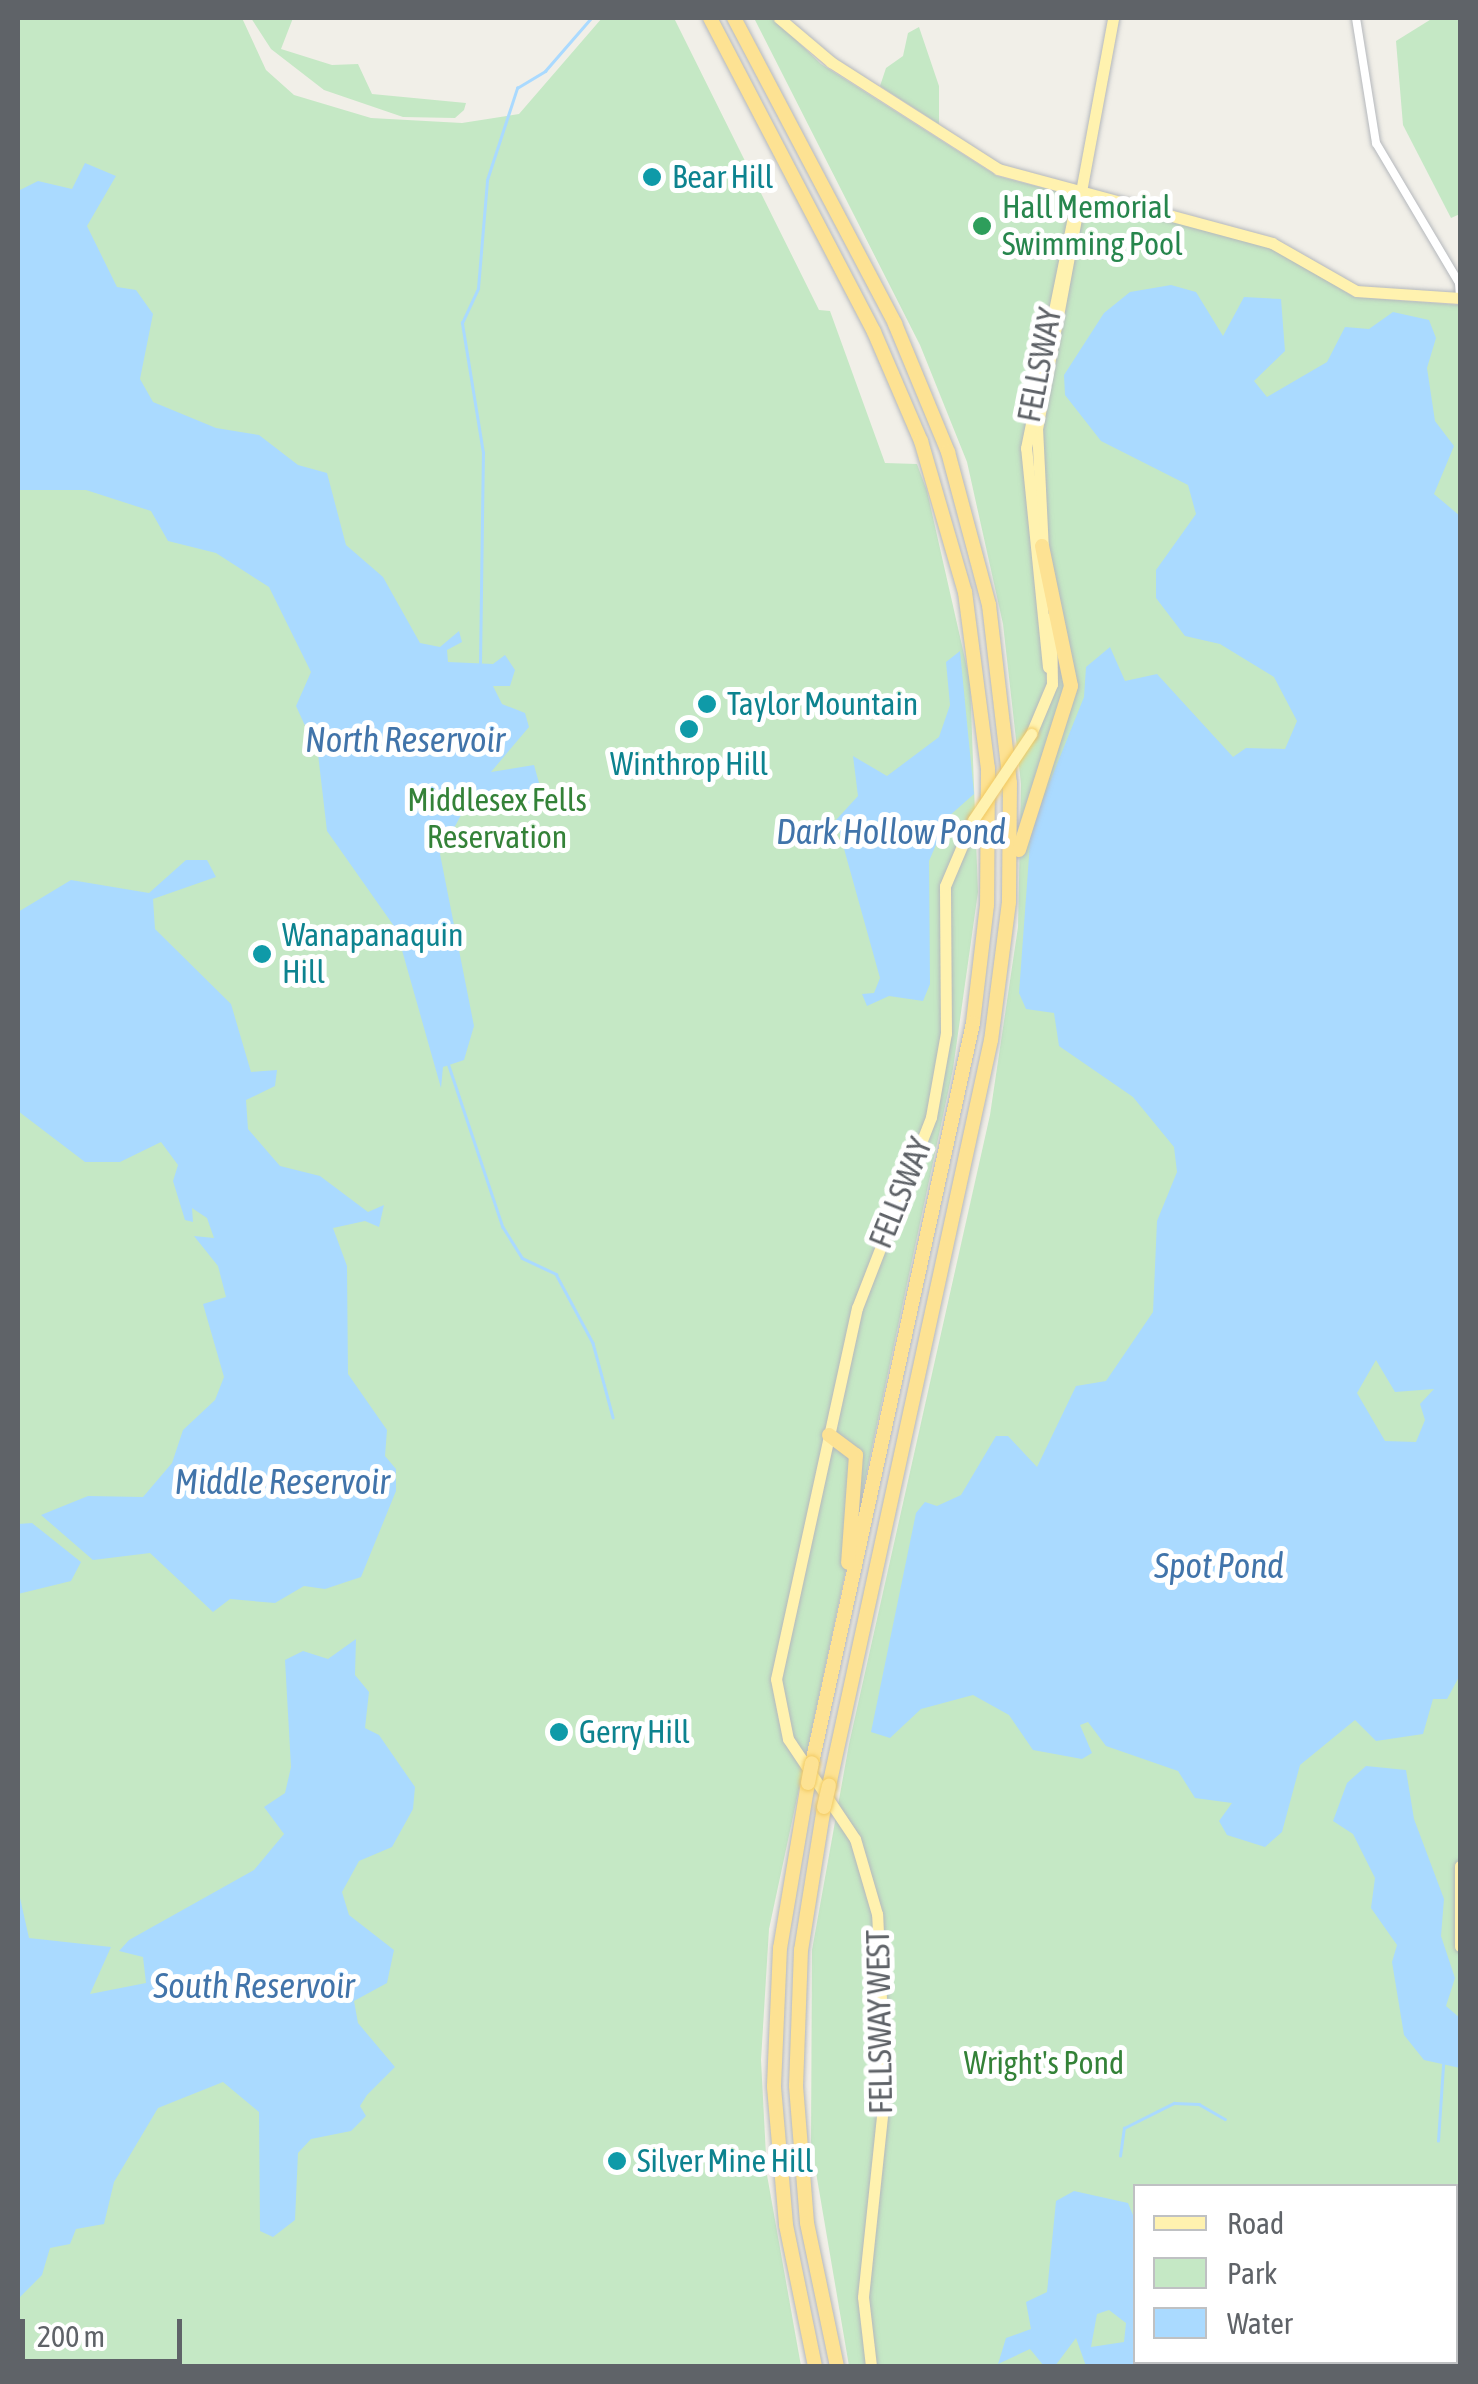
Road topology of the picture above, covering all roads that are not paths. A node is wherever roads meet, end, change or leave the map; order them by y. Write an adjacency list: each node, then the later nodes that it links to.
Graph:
1 (710, 18): 12 (highway)
2 (734, 18): 10 (highway)
3 (779, 18): 6 (main road)
4 (1113, 18): 6 (main road)
5 (1356, 18): 7 (street)
6 (1081, 190): 7 (main road); 8 (main road, FELLSWAY); 9 (main road, FELLSWAY)
7 (1460, 298)
8 (1042, 546): 9 (main road, FELLSWAY); 10 (highway)
9 (1046, 701): 11 (main road, FELLSWAY, bridge)
10 (1010, 884): 17 (highway, bridge)
11 (829, 1435): 12 (highway); 13 (main road, FELLSWAY)
12 (846, 1608): 16 (highway, bridge)
13 (777, 1702): 18 (main road, FELLSWAY WEST)
14 (1460, 1866): 15 (main road)
15 (1460, 1946)
16 (815, 2366)
17 (837, 2366)
18 (871, 2366)

